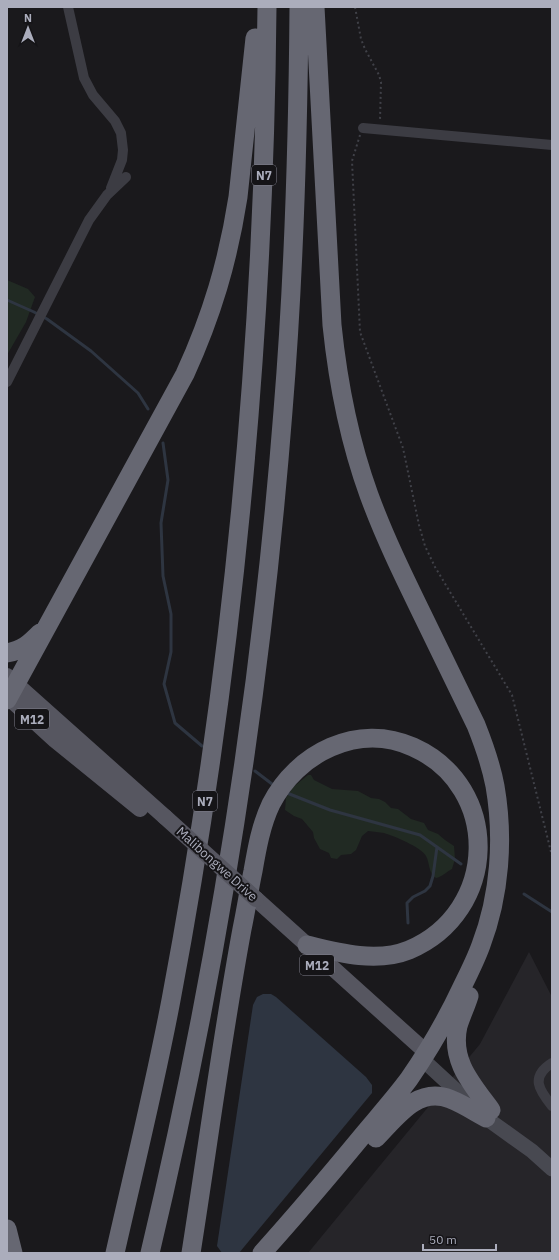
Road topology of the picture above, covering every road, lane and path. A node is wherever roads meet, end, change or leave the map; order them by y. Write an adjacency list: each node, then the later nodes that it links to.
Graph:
1 (68, 7): 11 (street)
2 (256, 7): 13 (highway)
3 (266, 7): 28 (highway, N7)
4 (299, 7): 29 (highway)
5 (315, 7): 19 (highway)
6 (355, 7): 8 (path)
7 (363, 128): 8 (street); 16 (path)
8 (379, 129): 9 (street)
9 (552, 145)
10 (126, 177): 11 (street)
11 (107, 195): 12 (street)
12 (7, 382)
13 (49, 625): 14 (highway); 15 (highway)
14 (7, 653)
15 (9, 690): 17 (main road, Malibongwe Drive / M12, bridge)
16 (552, 856)
17 (255, 904): 18 (main road, Malibongwe Drive / M12); 20 (main road, Malibongwe Drive / M12)
18 (307, 945): 20 (main road, Malibongwe Drive / M12); 30 (highway)
19 (481, 945): 20 (highway); 23 (highway)
20 (424, 1055): 23 (main road, M12); 25 (highway)
21 (552, 1063): 22 (street)
22 (552, 1106)
23 (489, 1114): 24 (main road, M12); 25 (highway)
24 (552, 1170)
25 (313, 1196): 31 (highway)
26 (7, 1229): 27 (highway)
27 (13, 1253)
28 (115, 1253)
29 (150, 1253)
30 (191, 1253)
31 (262, 1253)

